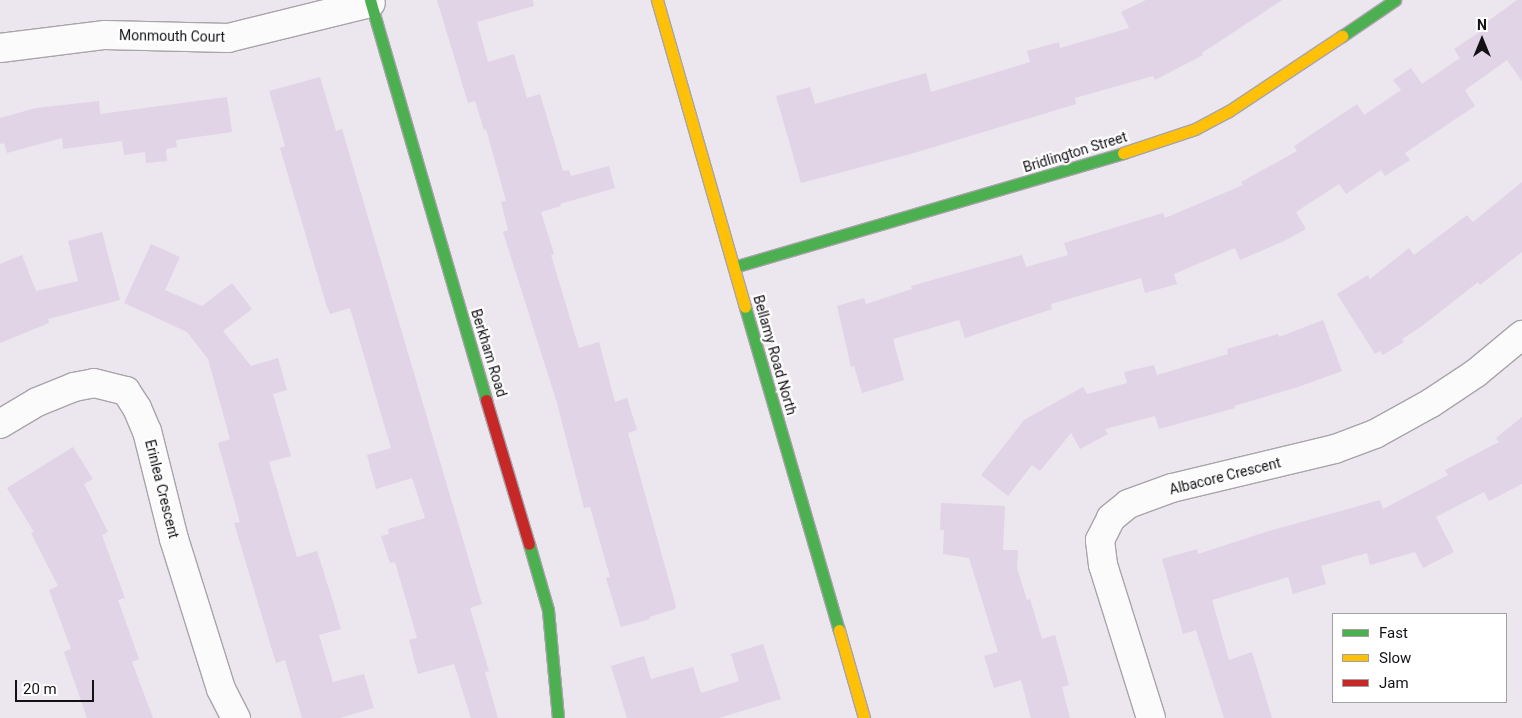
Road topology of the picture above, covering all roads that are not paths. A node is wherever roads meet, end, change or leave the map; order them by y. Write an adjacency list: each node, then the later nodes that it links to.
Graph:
1 (657, 0): 5 (street, Bellamy Road North)
2 (1395, 0): 5 (street, Bridlington Street)
3 (371, 1): 4 (street, Monmouth Court); 9 (street, Berkham Road)
4 (0, 48)
5 (734, 267): 10 (street, Bellamy Road North)
6 (1522, 334): 11 (street, Albacore Crescent)
7 (0, 424): 8 (street, Erinlea Crescent)
8 (236, 718)
9 (558, 718)
10 (864, 718)
11 (1150, 718)

